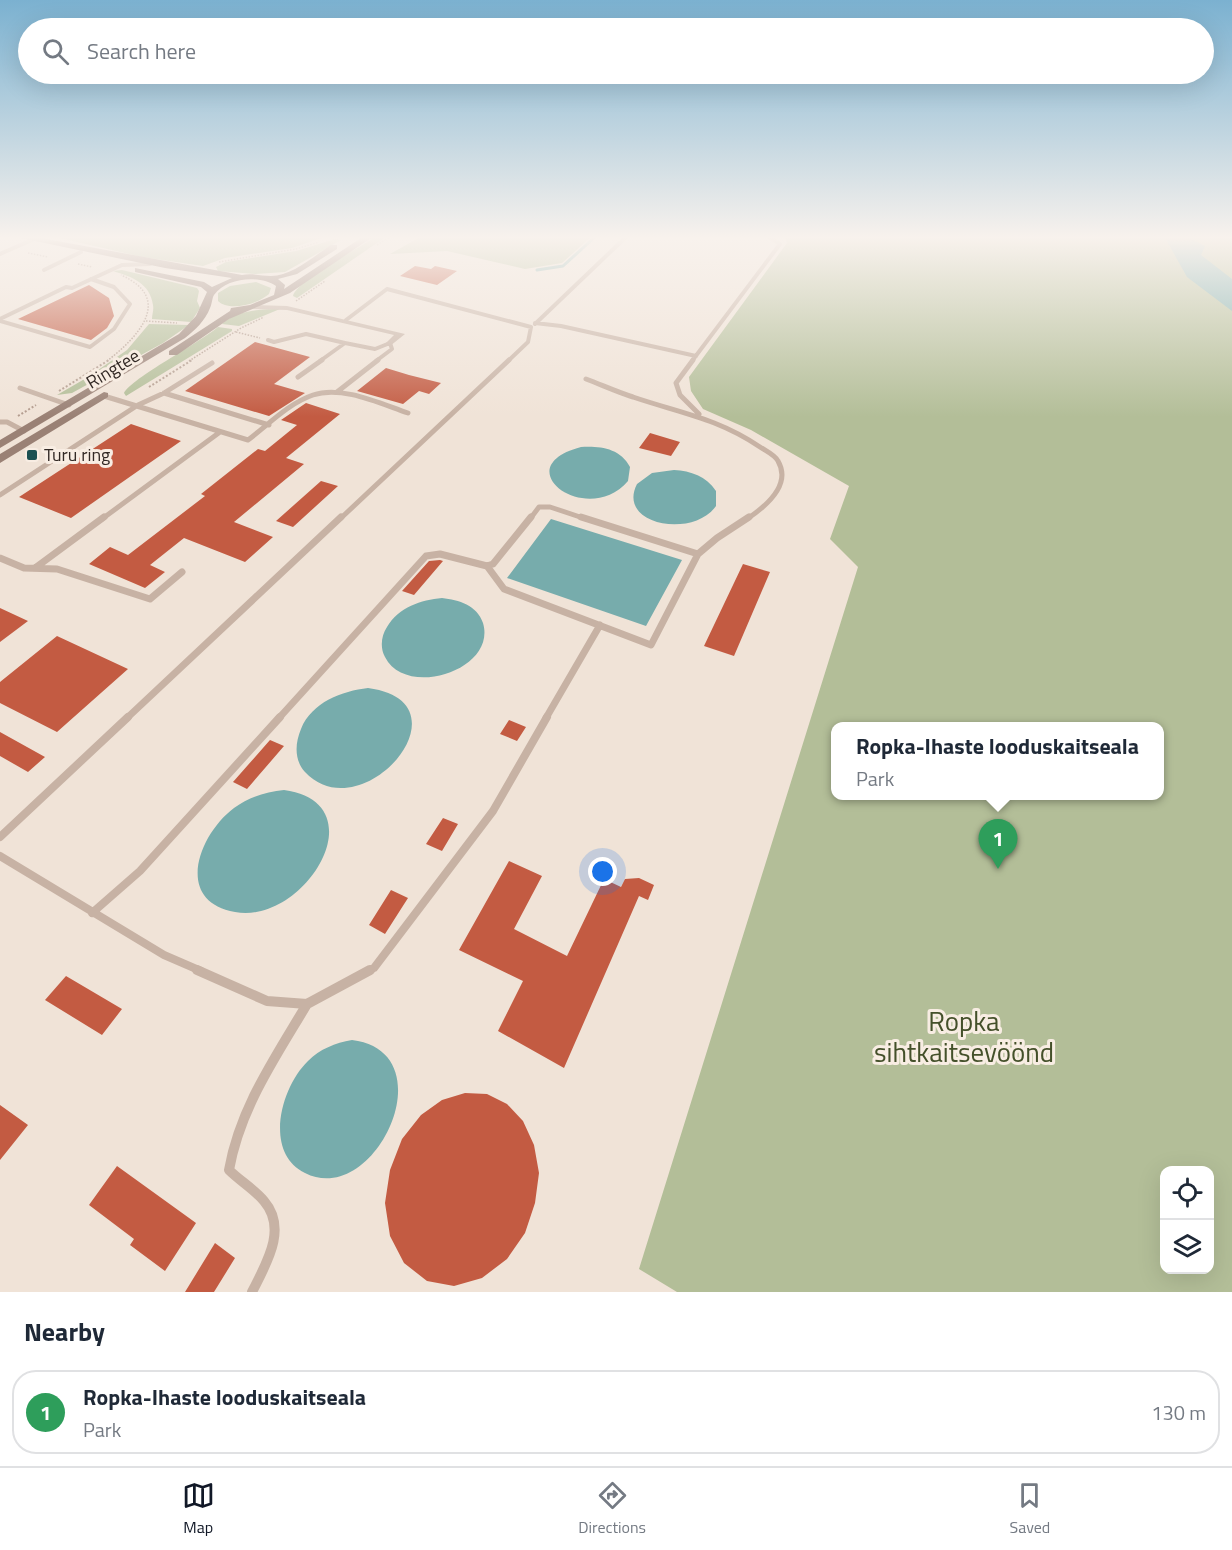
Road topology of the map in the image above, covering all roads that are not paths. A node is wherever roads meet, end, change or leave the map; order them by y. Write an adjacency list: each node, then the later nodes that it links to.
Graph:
1 (47, 296): 12 (lane)
2 (125, 296): 12 (lane)
3 (210, 296): 10 (main road); 26 (main road, Ringtee)
4 (275, 296): 10 (main road, Ringtee)
5 (281, 296): 11 (street)
6 (377, 296): 13 (lane)
7 (417, 296): 14 (lane)
8 (563, 296): 14 (lane)
9 (741, 296): 18 (lane)
10 (249, 308): 11 (street); 25 (main road, Ringtee)
11 (325, 315): 13 (street)
12 (0, 320)
13 (346, 320): 17 (street)
14 (533, 325): 18 (lane); 43 (lane)
15 (268, 340): 16 (lane)
16 (345, 343): 17 (lane); 20 (lane)
17 (390, 343): 23 (lane)
18 (696, 356): 29 (lane)
19 (212, 363): 24 (lane)
20 (298, 377)
21 (586, 379): 29 (lane)
22 (20, 388): 26 (lane)
23 (337, 392): 28 (lane); 31 (lane)
24 (164, 393): 27 (lane); 31 (lane)
25 (104, 396): 27 (lane); 35 (main road, Ringtee)
26 (69, 405): 32 (main road, Ringtee)
27 (138, 405): 33 (lane); 36 (lane)
28 (408, 413)
29 (701, 416): 37 (lane)
30 (0, 422): 32 (lane)
31 (269, 425): 33 (lane)
32 (24, 430): 34 (main road, Ringtee)
33 (220, 432): 40 (lane)
34 (0, 445)
35 (0, 459)
36 (0, 495)
37 (699, 554): 39 (lane); 42 (lane)
38 (0, 558): 40 (lane)
39 (487, 566): 42 (lane); 45 (lane)
40 (35, 568): 41 (lane)
41 (182, 572)
42 (600, 625): 46 (lane)
43 (0, 837)
44 (0, 856): 45 (lane)
45 (92, 913): 46 (lane)
46 (307, 1004): 47 (lane)
47 (252, 1292)

